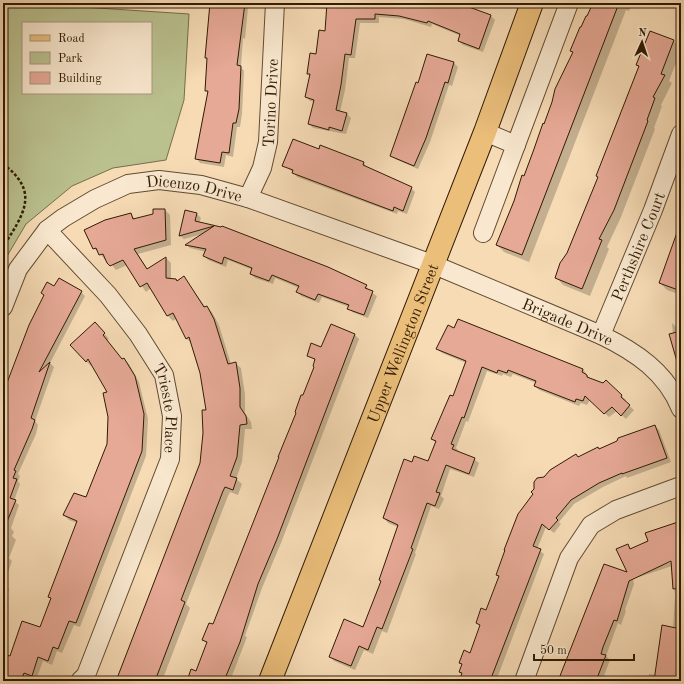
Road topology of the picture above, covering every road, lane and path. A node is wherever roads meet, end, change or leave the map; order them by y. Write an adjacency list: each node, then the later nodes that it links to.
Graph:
1 (275, 3): 8 (street, Torino Drive)
2 (532, 3): 4 (main road, Upper Wellington Street)
3 (563, 5): 6 (street)
4 (485, 132): 6 (street); 12 (main road, Upper Wellington Street)
5 (681, 134): 14 (street, Perthshire Court)
6 (516, 145): 10 (street)
7 (3, 164): 11 (path)
8 (248, 198): 9 (street, Dicenzo Drive); 12 (street, Dicenzo Drive)
9 (46, 230): 13 (street, Dicenzo Drive); 17 (street, Trieste Place)
10 (483, 233)
11 (3, 248)
12 (432, 264): 14 (street, Brigade Drive); 18 (main road, Upper Wellington Street)
13 (3, 307)
14 (601, 335): 15 (street, Brigade Drive)
15 (679, 400)
16 (681, 486): 19 (street)
17 (80, 681)
18 (270, 681)
19 (524, 681)

